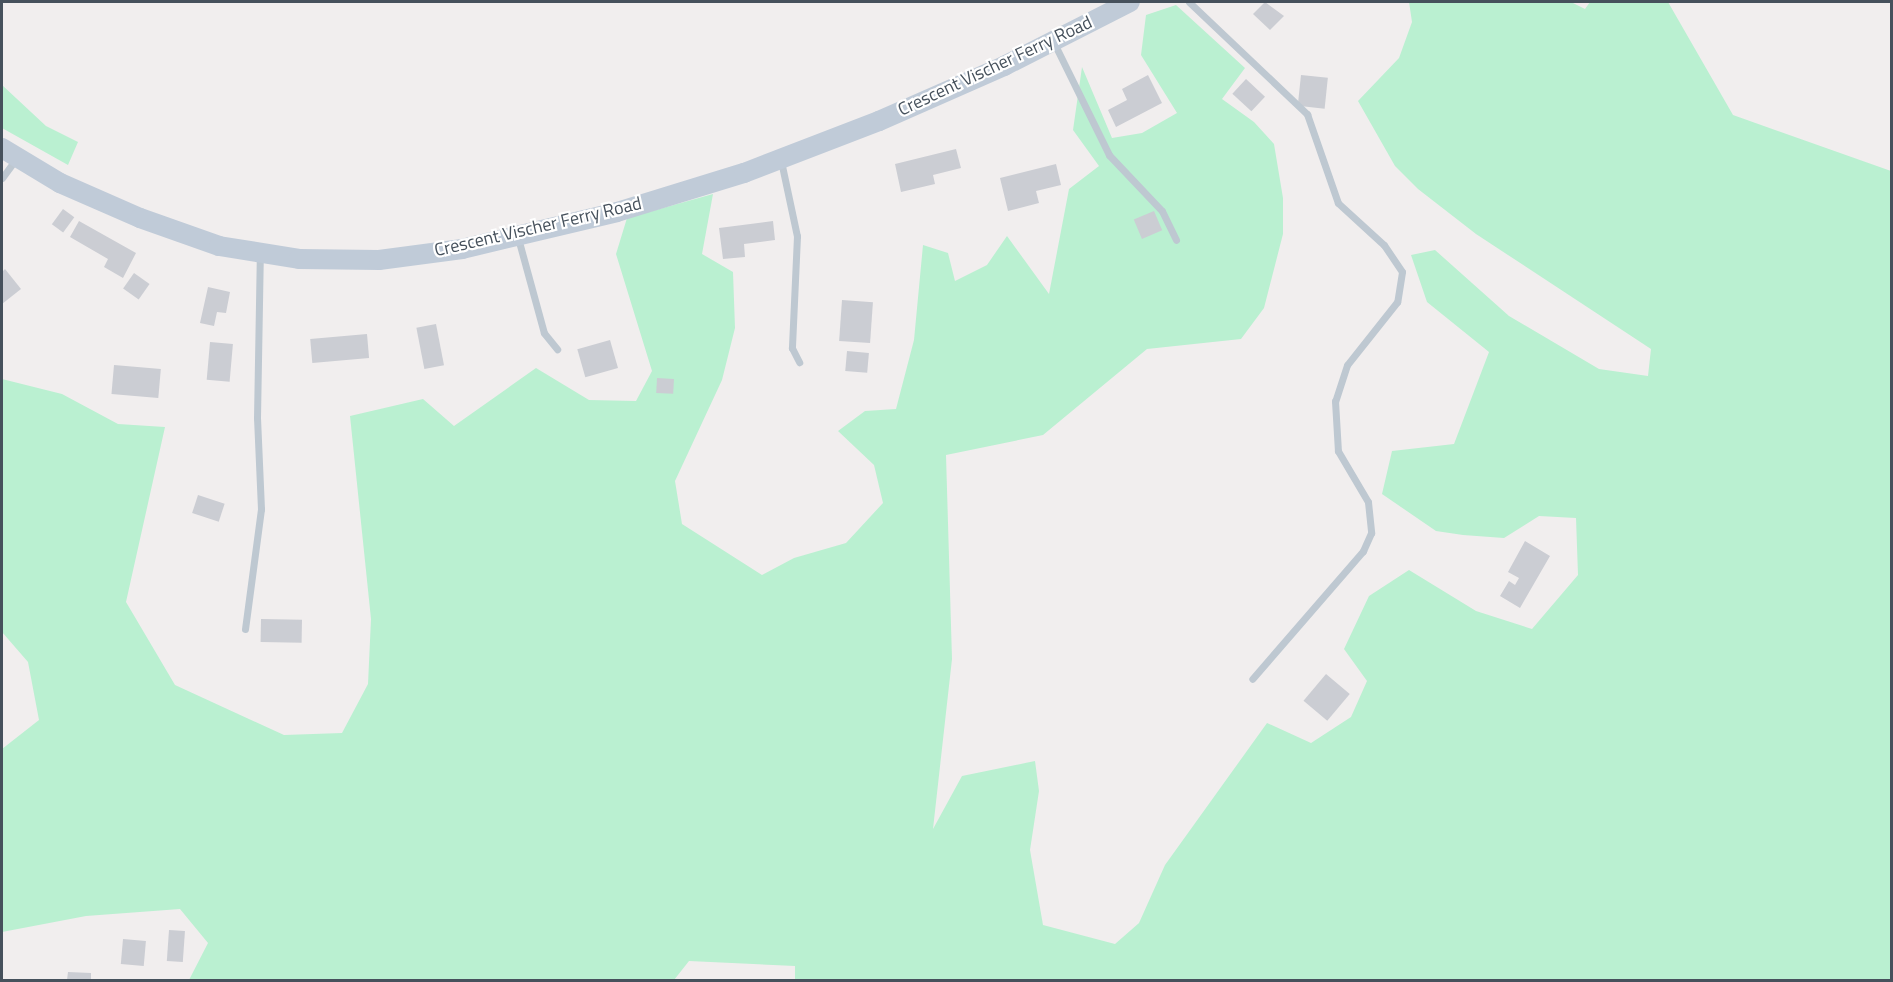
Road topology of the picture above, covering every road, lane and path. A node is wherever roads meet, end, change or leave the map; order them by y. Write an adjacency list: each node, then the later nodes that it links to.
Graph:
1 (1130, 2): 3 (main road, Crescent Vischer Ferry Road)
2 (1189, 2): 13 (lane)
3 (1053, 41): 5 (main road, Crescent Vischer Ferry Road); 8 (lane)
4 (9, 153): 6 (lane); 9 (main road, Crescent Vischer Ferry Road)
5 (780, 159): 7 (main road, Crescent Vischer Ferry Road); 11 (lane)
6 (2, 178)
7 (518, 236): 9 (main road, Crescent Vischer Ferry Road); 10 (lane)
8 (1176, 240)
9 (260, 254): 12 (lane)
10 (557, 350)
11 (799, 362)
12 (245, 629)
13 (1252, 679)

